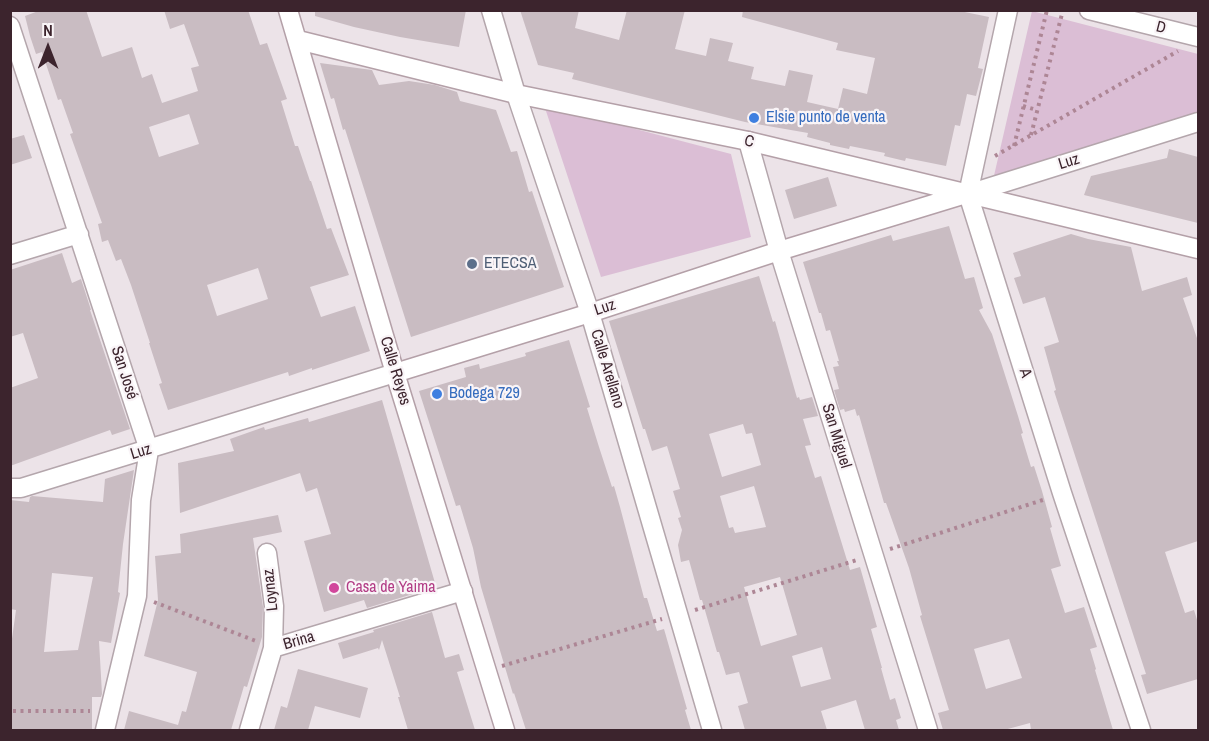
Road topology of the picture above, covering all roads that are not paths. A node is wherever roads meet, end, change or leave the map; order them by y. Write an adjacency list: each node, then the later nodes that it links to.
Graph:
1 (288, 10): 7 (street, Calle Reyes)
2 (491, 10): 8 (street, Calle Arellano)
3 (1008, 10): 11 (street, A)
4 (1089, 10): 6 (street, D)
5 (10, 26): 12 (street, San José)
6 (1198, 37)
7 (298, 40): 8 (street, C); 17 (street, Calle Reyes)
8 (516, 94): 10 (street, C); 16 (street, Calle Arellano)
9 (1198, 122): 11 (street, Luz)
10 (748, 141): 11 (street, C); 14 (street, San Miguel)
11 (968, 194): 13 (street, C); 14 (street, Luz); 28 (street, A)
12 (79, 234): 15 (street); 18 (street, San José)
13 (1198, 249)
14 (779, 250): 16 (street, Luz); 27 (street, San Miguel)
15 (10, 255)
16 (590, 313): 17 (street, Luz); 26 (street, Calle Arellano)
17 (395, 373): 18 (street, Luz); 21 (street, Calle Reyes)
18 (149, 450): 19 (street, Luz); 23 (street, San José)
19 (10, 488)
20 (267, 553): 22 (street, Loynaz)
21 (463, 591): 22 (street, Brina); 25 (street, Calle Reyes)
22 (273, 648): 24 (street, Loynaz)
23 (105, 730)
24 (249, 730)
25 (505, 730)
26 (712, 730)
27 (928, 730)
28 (1141, 730)

